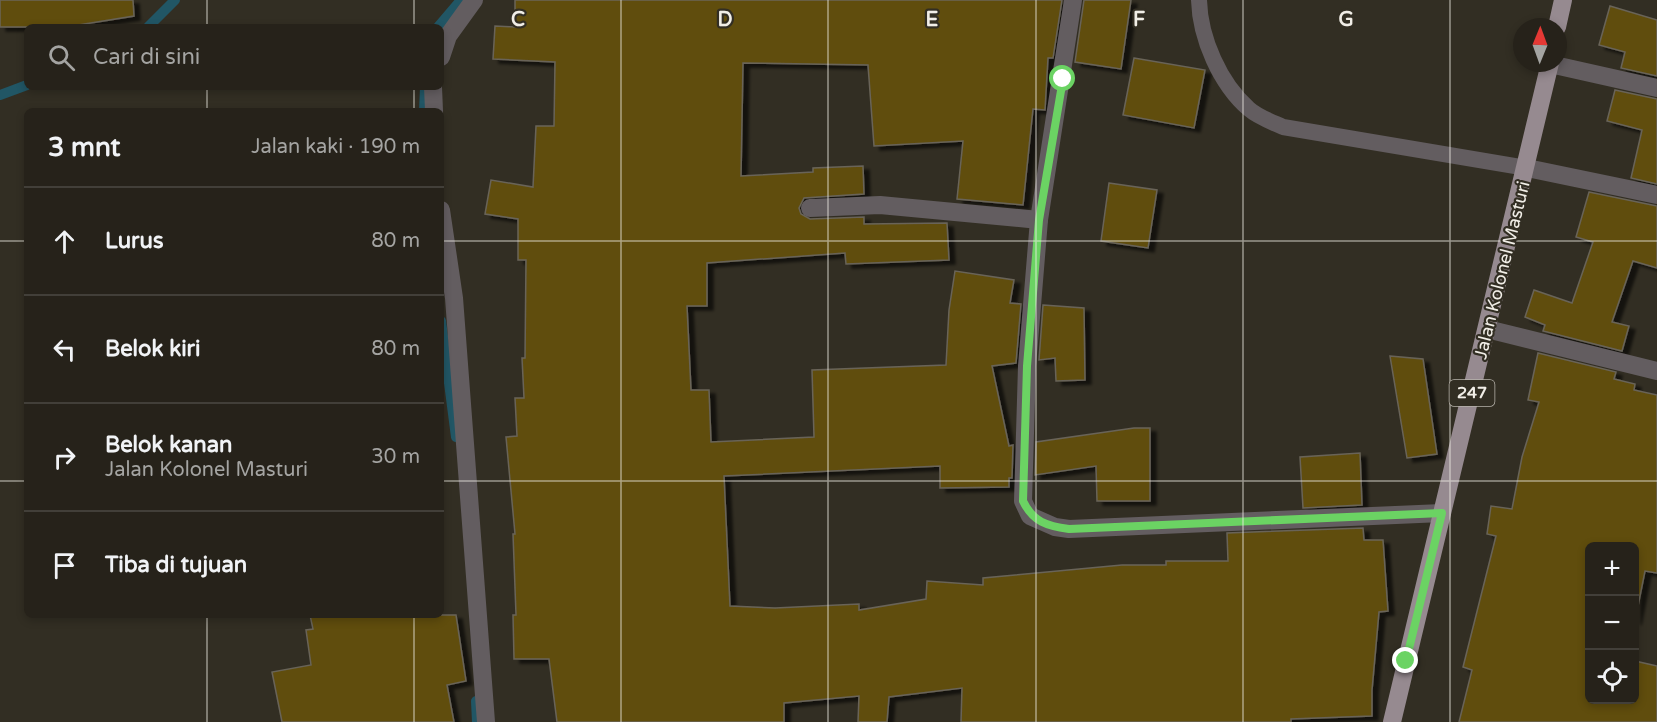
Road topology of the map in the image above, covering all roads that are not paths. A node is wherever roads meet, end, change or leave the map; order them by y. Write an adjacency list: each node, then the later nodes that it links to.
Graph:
1 (474, 0): 6 (street)
2 (1073, 0): 15 (street)
3 (1199, 0): 12 (lane)
4 (1563, 0): 5 (main road)
5 (1559, 18)
6 (444, 48)
7 (1567, 68): 9 (street)
8 (1548, 72): 12 (main road, Jalan Kolonel Masturi / 247)
9 (1657, 88)
10 (433, 90): 11 (street)
11 (434, 108)
12 (1527, 168): 13 (street); 17 (main road, Jalan Kolonel Masturi / 247)
13 (1657, 195)
14 (810, 208): 15 (street)
15 (1039, 220): 19 (street)
16 (444, 230): 20 (street)
17 (1487, 329): 18 (street); 19 (main road, Jalan Kolonel Masturi / 247)
18 (1657, 371)
19 (1442, 513): 21 (main road, Jalan Kolonel Masturi / 247)
20 (486, 722)
21 (1392, 722)

